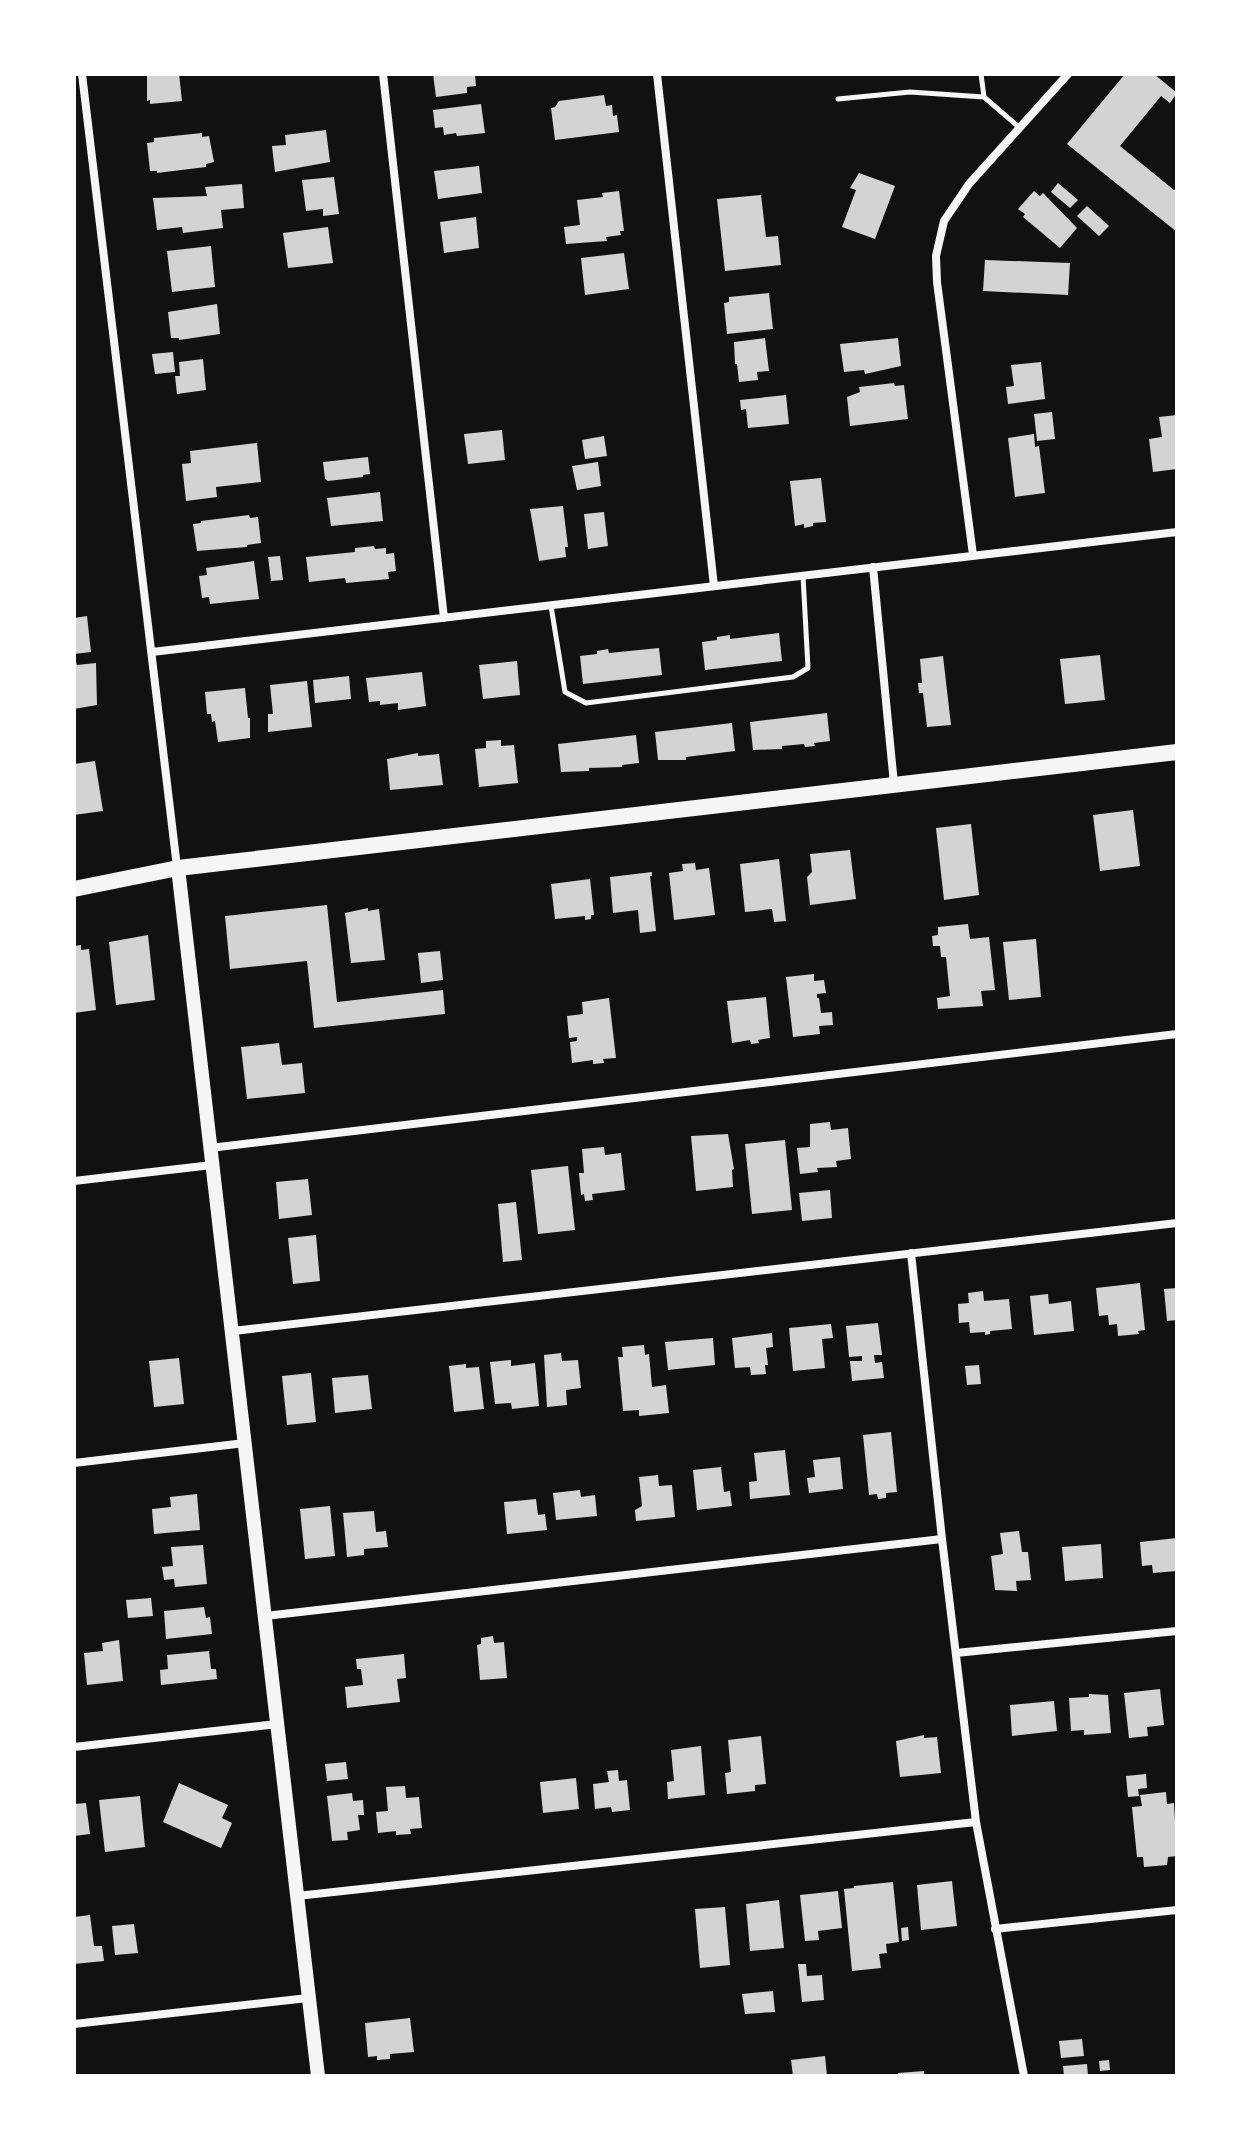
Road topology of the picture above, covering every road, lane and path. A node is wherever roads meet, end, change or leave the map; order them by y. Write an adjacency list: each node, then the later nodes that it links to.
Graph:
1 (82, 74): 16 (street)
2 (383, 74): 15 (street)
3 (657, 74): 13 (street)
4 (981, 74): 6 (lane)
5 (1068, 74): 8 (street)
6 (984, 97): 7 (lane); 8 (lane)
7 (838, 99)
8 (1020, 128): 10 (street)
9 (1177, 532): 10 (street)
10 (973, 555): 11 (street)
11 (873, 567): 12 (street); 18 (street)
12 (803, 576): 13 (street); 14 (lane)
13 (714, 586): 14 (street)
14 (550, 605): 15 (street)
15 (444, 618): 16 (street)
16 (152, 652): 19 (street)
17 (1177, 752): 18 (main road)
18 (894, 785): 19 (main road)
19 (178, 868): 20 (main road); 22 (street)
20 (74, 889)
21 (1177, 1034): 22 (street)
22 (210, 1148): 23 (street)
23 (212, 1165): 24 (street); 27 (street)
24 (74, 1181)
25 (1177, 1223): 26 (street)
26 (911, 1253): 27 (street); 30 (street)
27 (233, 1331): 28 (street)
28 (245, 1443): 29 (street); 31 (street)
29 (74, 1463)
30 (942, 1539): 31 (street); 33 (street)
31 (265, 1616): 34 (street)
32 (1177, 1631): 33 (street)
33 (956, 1653): 36 (street)
34 (277, 1724): 35 (street); 37 (street)
35 (74, 1747)
36 (976, 1822): 37 (street); 39 (street)
37 (297, 1896): 40 (street)
38 (1177, 1910): 39 (street)
39 (995, 1929): 43 (street)
40 (308, 1998): 41 (street); 42 (street)
41 (74, 2024)
42 (318, 2076)
43 (1024, 2076)

